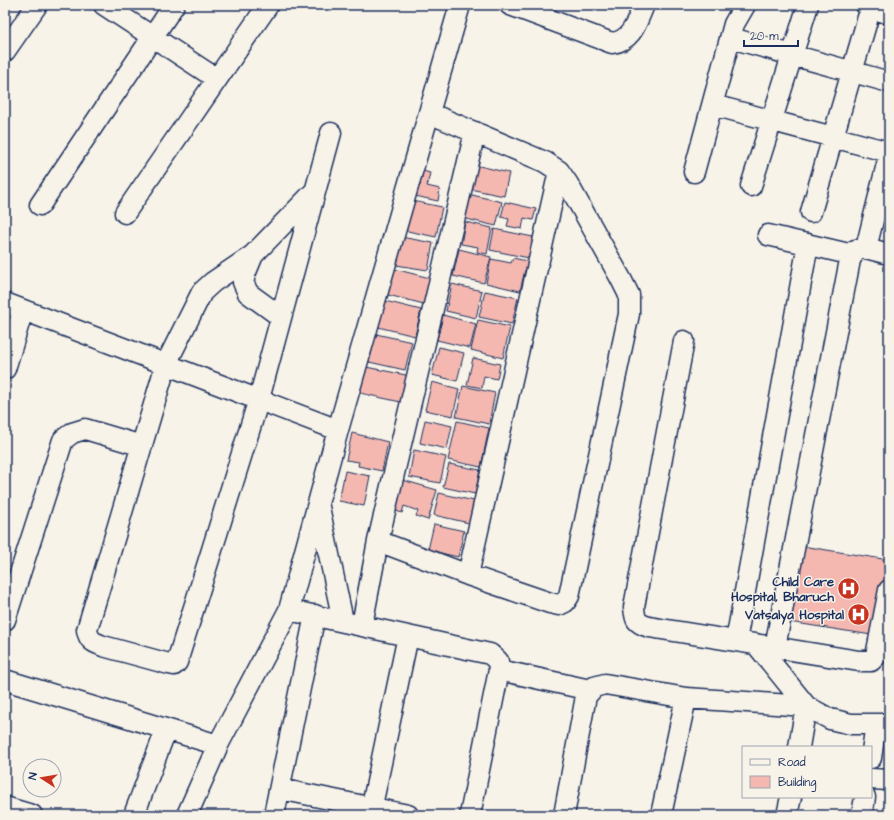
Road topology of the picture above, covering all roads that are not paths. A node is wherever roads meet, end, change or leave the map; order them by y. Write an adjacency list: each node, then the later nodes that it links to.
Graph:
1 (37, 5): 13 (street)
2 (104, 5): 11 (street)
3 (174, 5): 11 (street)
4 (268, 5): 16 (street)
5 (460, 5): 19 (street)
6 (510, 5): 7 (street)
7 (644, 5)
8 (745, 5): 12 (street)
9 (808, 5): 14 (street)
10 (875, 8): 15 (street)
11 (153, 37): 16 (street); 29 (street)
12 (731, 38): 14 (street); 18 (street)
13 (5, 52)
14 (793, 55): 15 (street); 20 (street)
15 (852, 72): 17 (street); 23 (street)
16 (217, 79): 31 (street)
17 (889, 82)
18 (713, 105): 20 (street); 26 (street)
19 (429, 113): 21 (street); 43 (street)
20 (772, 120): 23 (street); 27 (street)
21 (475, 132): 25 (street); 46 (street)
22 (331, 133): 28 (street)
23 (833, 137): 24 (street); 30 (street)
24 (888, 161): 34 (street)
25 (559, 171): 47 (street); 47 (street)
26 (694, 172)
27 (750, 186)
28 (315, 191): 36 (street); 38 (street)
29 (40, 205)
30 (811, 212)
31 (125, 214)
32 (768, 235): 33 (street)
33 (808, 244): 34 (street); 55 (street)
34 (859, 251): 35 (street); 56 (street)
35 (889, 254)
36 (253, 255): 38 (street); 40 (street)
37 (14, 306): 40 (street); 41 (street)
38 (281, 317): 42 (street)
39 (684, 340): 55 (street)
40 (166, 364): 42 (street); 44 (street)
41 (5, 368)
42 (258, 399): 43 (street); 44 (street)
43 (338, 430): 45 (street)
44 (142, 446): 51 (street)
45 (319, 503): 49 (street); 52 (street)
46 (378, 541): 47 (street); 53 (street)
47 (468, 575)
48 (889, 590): 56 (street)
49 (289, 610): 50 (street); 64 (street)
50 (315, 614): 52 (street); 69 (street)
51 (6, 616)
52 (343, 621): 53 (street)
53 (362, 625): 54 (street)
54 (408, 636): 57 (street); 73 (street)
55 (736, 641): 56 (street)
56 (765, 646): 61 (street)
57 (499, 670): 59 (street); 79 (street)
58 (5, 680): 63 (street)
59 (594, 687): 60 (street); 80 (street)
60 (686, 698): 61 (street); 81 (street)
61 (806, 706): 62 (street); 65 (street)
62 (883, 724): 66 (street)
63 (166, 730): 64 (street); 75 (street)
64 (218, 745): 76 (street)
65 (799, 746)
66 (872, 755)
67 (872, 779): 68 (street)
68 (889, 780)
69 (280, 789): 73 (street); 77 (street)
70 (791, 798): 82 (street)
71 (865, 798): 83 (street)
72 (5, 807): 74 (street)
73 (371, 811): 78 (street)
74 (32, 815)
75 (134, 815)
76 (187, 815)
77 (274, 815)
78 (408, 815)
79 (470, 815)
80 (564, 815)
81 (661, 815)
82 (788, 815)
83 (862, 815)

